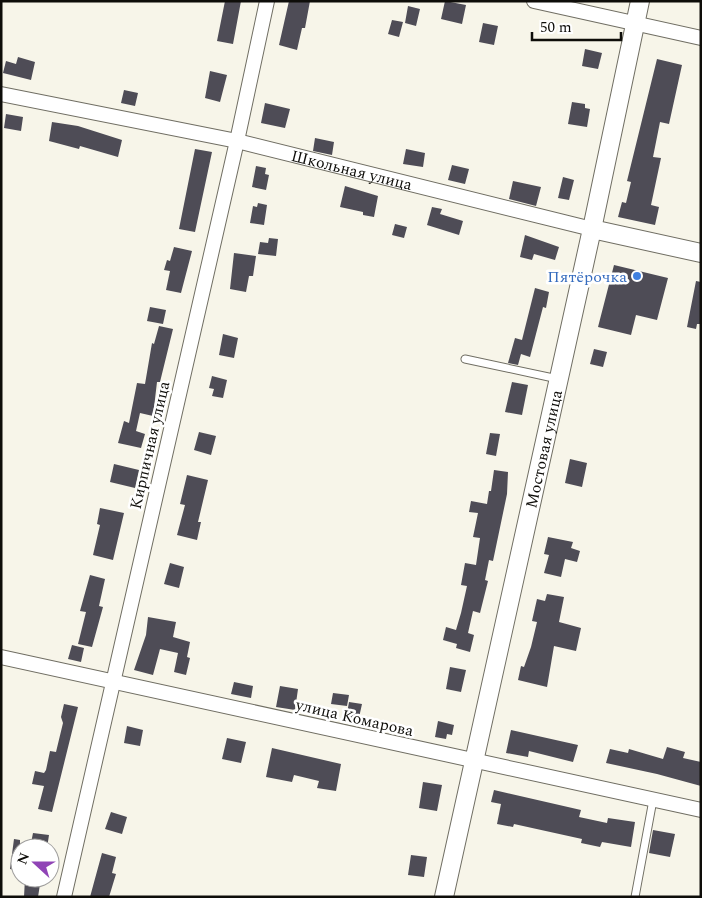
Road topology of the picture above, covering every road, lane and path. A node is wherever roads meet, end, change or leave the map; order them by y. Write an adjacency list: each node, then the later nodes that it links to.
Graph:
1 (267, 1): 7 (street, Кирпичная улица)
2 (534, 1): 4 (street)
3 (640, 1): 4 (street, Мостовая улица)
4 (635, 23): 5 (street); 8 (street, Мостовая улица)
5 (701, 38)
6 (1, 94): 7 (street, Школьная улица)
7 (237, 141): 8 (street, Школьная улица); 13 (street, Кирпичная улица)
8 (592, 229): 9 (street, Школьная улица); 11 (street, Мостовая улица)
9 (701, 253)
10 (465, 359): 11 (lane)
11 (559, 379): 14 (street, Мостовая улица)
12 (1, 657): 13 (street, улица Комарова)
13 (112, 680): 14 (street, улица Комарова); 17 (street, Кирпичная улица)
14 (474, 761): 15 (street, улица Комарова); 18 (street, Мостовая улица)
15 (653, 800): 16 (street, улица Комарова); 19 (lane)
16 (701, 810)
17 (64, 897)
18 (444, 897)
19 (635, 897)

